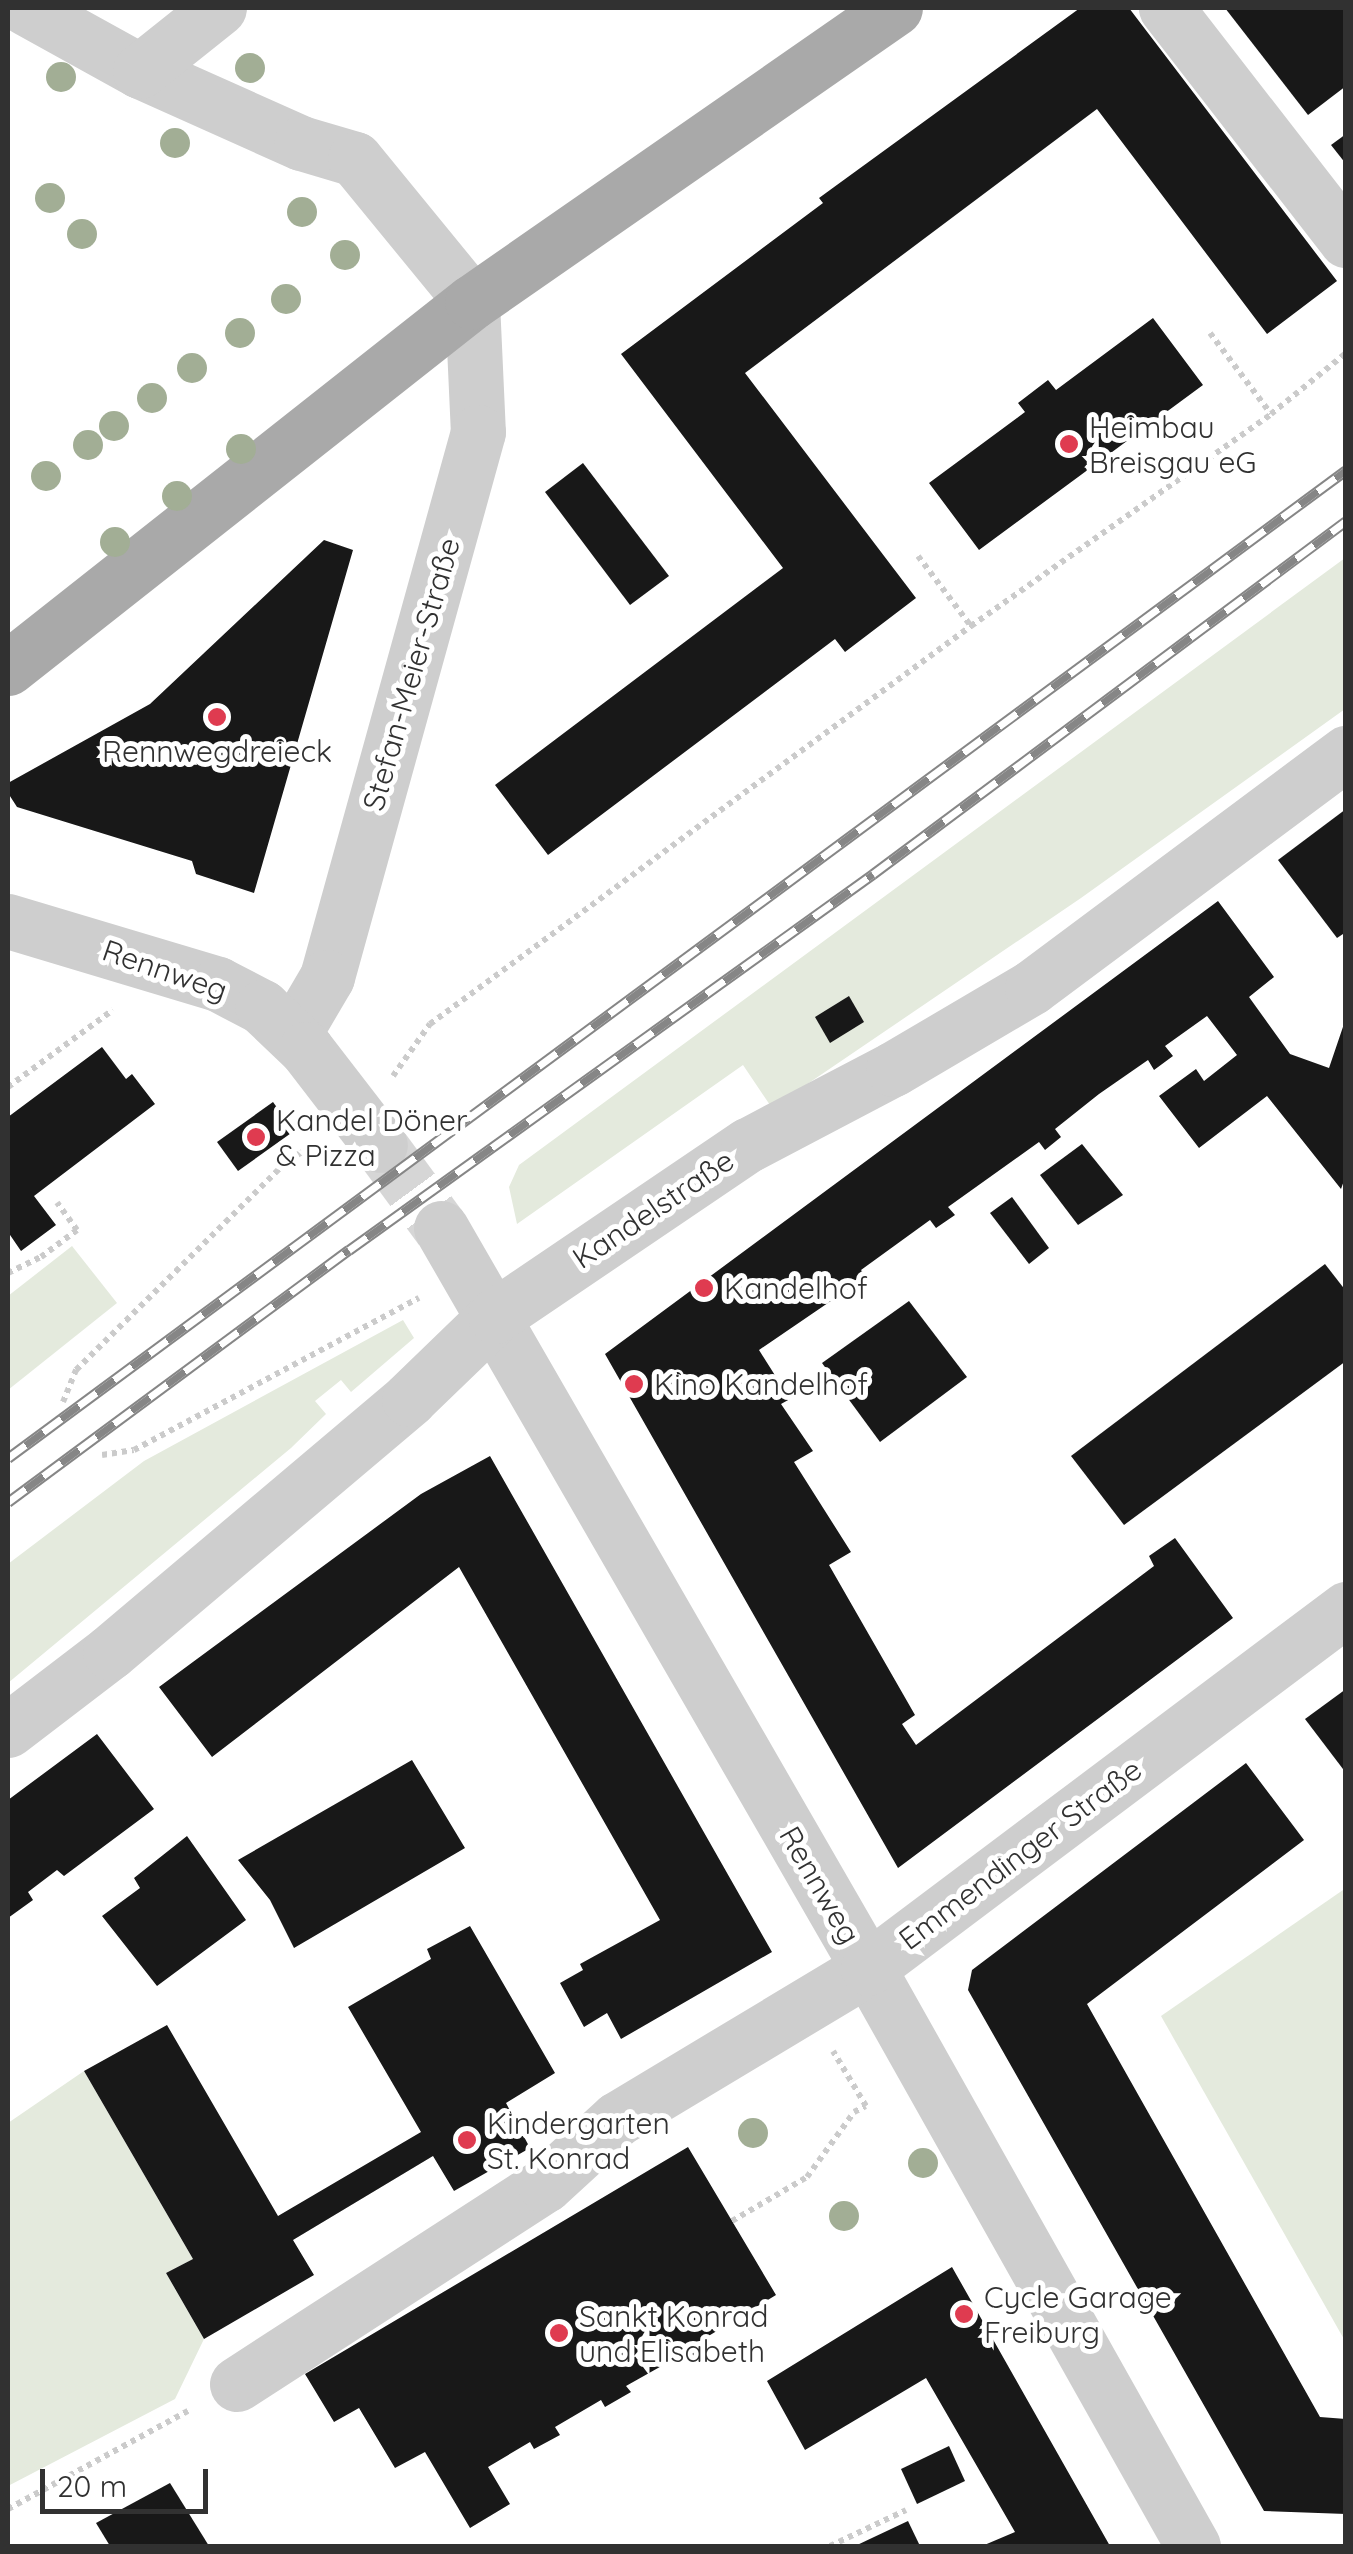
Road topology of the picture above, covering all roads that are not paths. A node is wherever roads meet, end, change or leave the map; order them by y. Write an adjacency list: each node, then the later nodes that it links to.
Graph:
1 (26, 8): 5 (street)
2 (219, 8): 5 (street)
3 (895, 8): 7 (main road)
4 (1166, 8): 6 (street)
5 (140, 70): 7 (street)
6 (1346, 240)
7 (472, 302): 8 (main road); 11 (street, Stefan-Meier-Straße)
8 (8, 668)
9 (1346, 753): 14 (street, Kandelstraße)
10 (8, 920): 11 (street, Rennweg)
11 (293, 1034): 12 (street, Rennweg)
12 (354, 1136)
13 (441, 1228): 14 (street, Rennweg)
14 (496, 1316): 16 (street, Kandelstraße); 17 (street, Rennweg)
15 (1346, 1609): 17 (street, Emmendinger Straße)
16 (8, 1730)
17 (868, 1968): 18 (street, Emmendinger Straße); 19 (street, Rennweg)
18 (237, 2384)
19 (1194, 2546)

